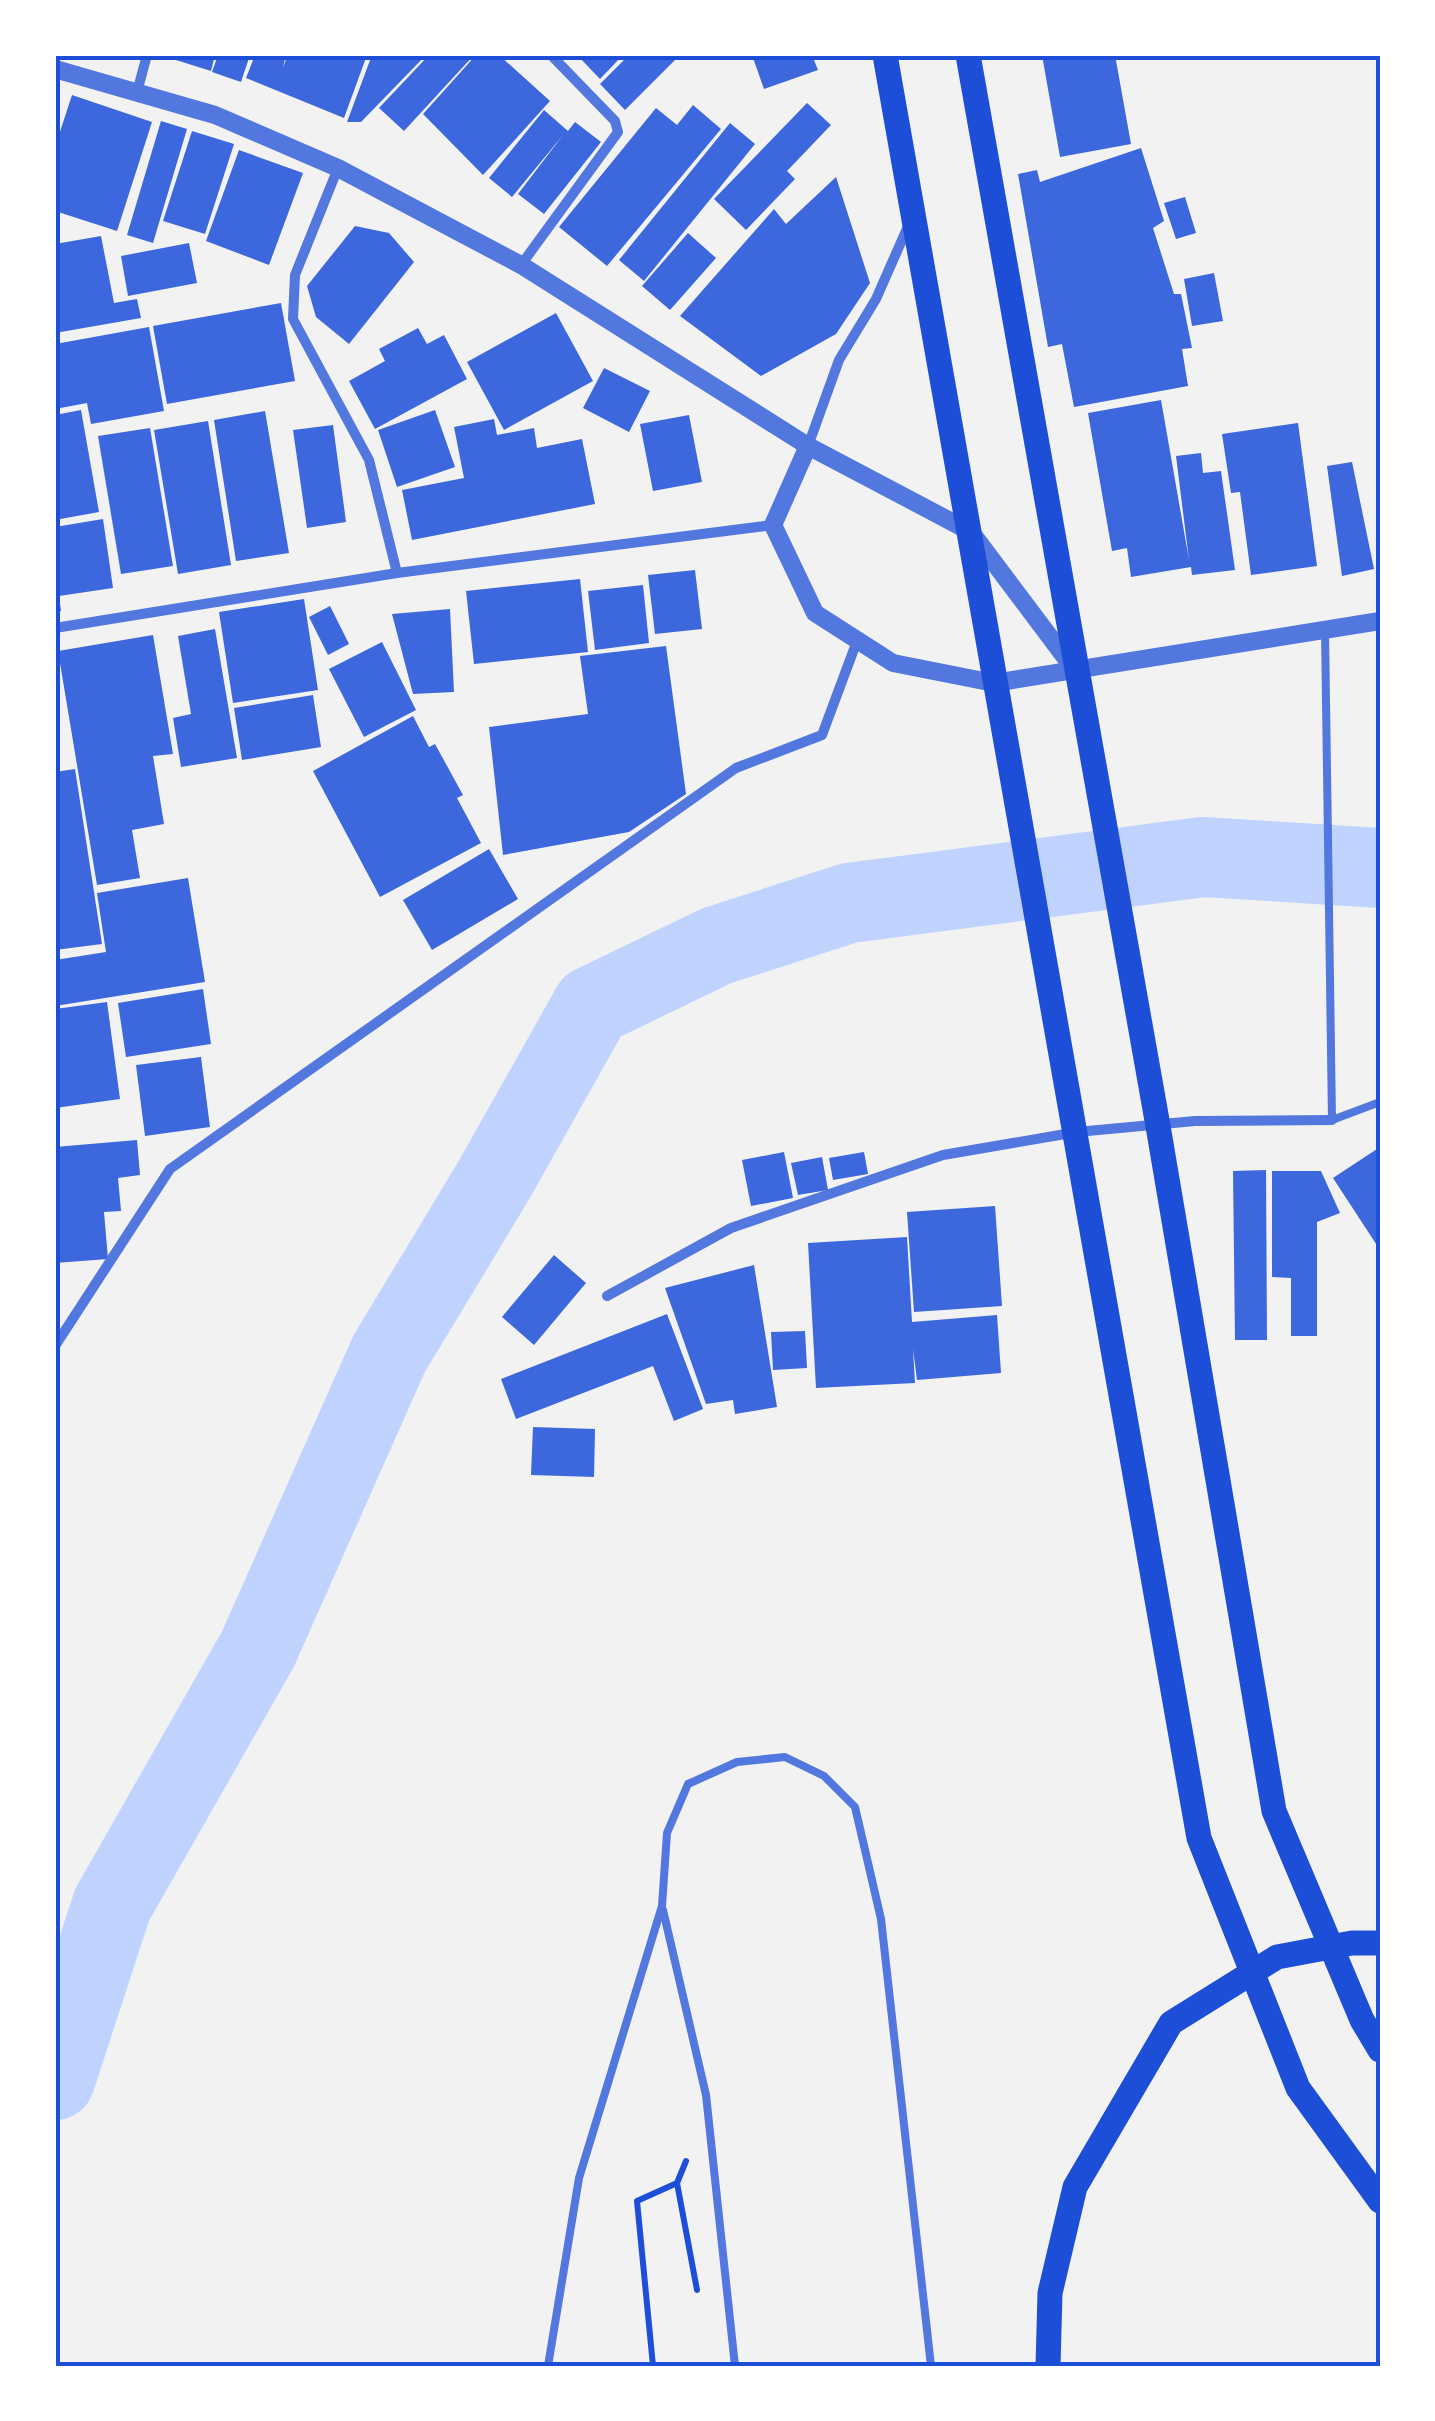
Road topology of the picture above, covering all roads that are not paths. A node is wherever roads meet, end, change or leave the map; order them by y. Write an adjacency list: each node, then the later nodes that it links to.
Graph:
1 (146, 55): 6 (street)
2 (551, 55): 9 (street)
3 (885, 55): 8 (main road)
4 (968, 55): 18 (main road)
5 (55, 69): 6 (street)
6 (136, 92): 7 (street)
7 (338, 168): 9 (street); 13 (street)
8 (913, 214): 10 (street); 12 (main road)
9 (521, 265): 10 (street)
10 (808, 446): 11 (street); 12 (street)
11 (773, 524): 13 (street); 17 (street)
12 (971, 532): 18 (street); 19 (main road)
13 (397, 573): 15 (street)
14 (1380, 621): 16 (street)
15 (55, 628)
16 (1324, 630): 18 (street); 21 (lane)
17 (857, 640): 19 (street); 25 (street)
18 (1074, 669): 19 (street); 22 (main road)
19 (994, 684): 23 (main road)
20 (1380, 1102): 21 (lane)
21 (1332, 1120): 22 (street)
22 (1158, 1126): 23 (street); 28 (main road)
23 (1077, 1132): 24 (street); 29 (main road)
24 (608, 1296)
25 (55, 1346)
26 (662, 1906): 30 (lane); 31 (lane); 32 (lane)
27 (1380, 1942): 33 (main road)
28 (1380, 2050)
29 (1380, 2201)
30 (548, 2366)
31 (735, 2366)
32 (931, 2366)
33 (1048, 2366)

